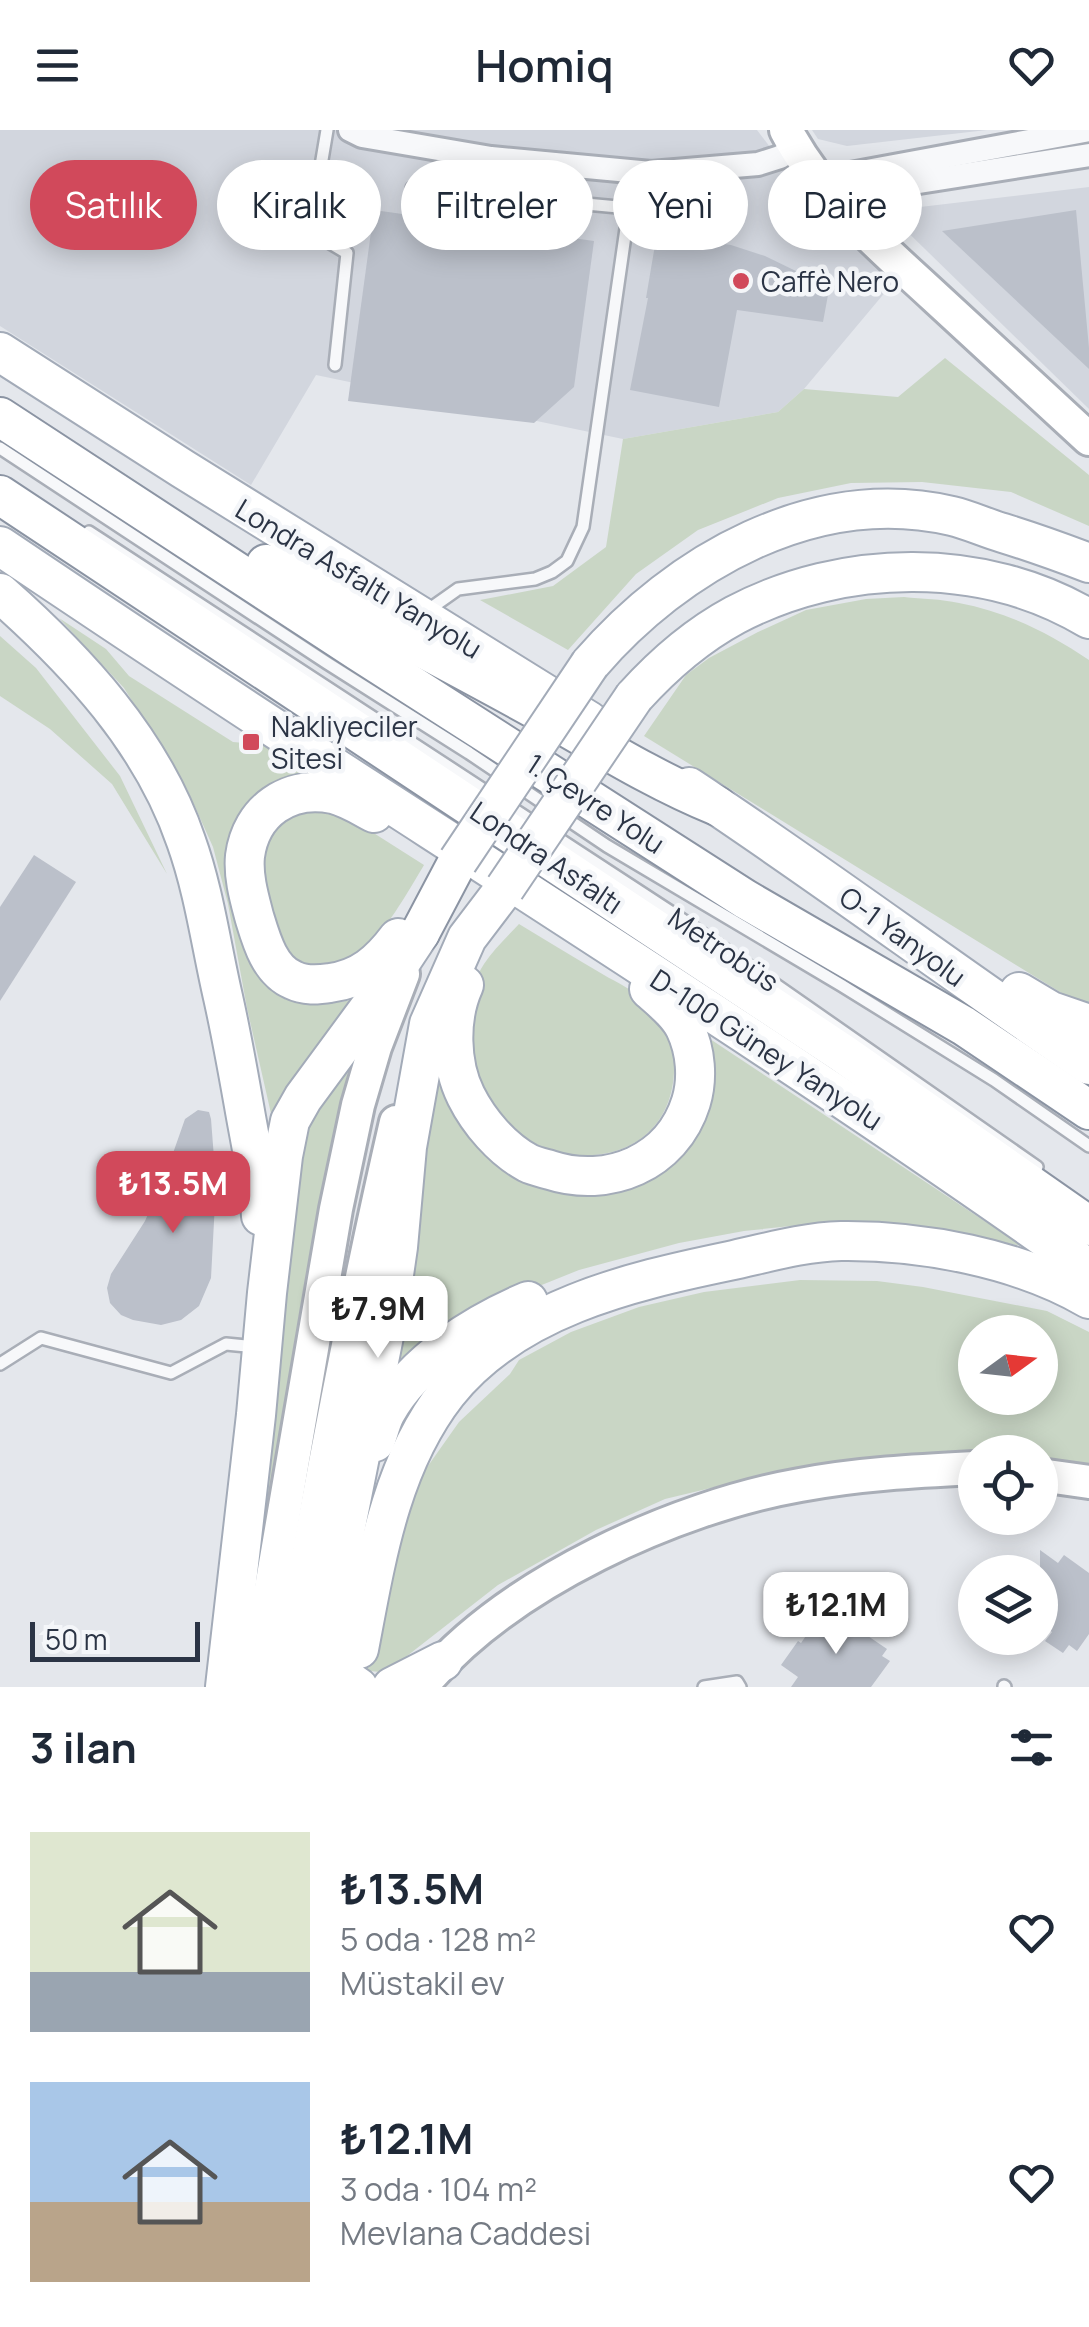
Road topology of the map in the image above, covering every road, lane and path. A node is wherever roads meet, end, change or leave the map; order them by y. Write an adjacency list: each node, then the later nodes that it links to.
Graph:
1 (327, 130): 12 (lane)
2 (350, 130): 4 (street)
3 (1089, 130): 7 (street)
4 (791, 139): 6 (main road)
5 (1089, 155): 8 (street)
6 (805, 160)
7 (922, 167)
8 (922, 181)
9 (593, 205): 22 (lane)
10 (885, 250): 14 (main road)
11 (0, 352): 22 (main road, Londra Asfaltı Yanyolu)
12 (335, 365)
13 (0, 417): 16 (main road)
14 (1089, 439)
15 (0, 448): 34 (lane)
16 (108, 488): 24 (main road); 33 (main road, 1. Çevre Yolu)
17 (0, 495): 36 (main road, Londra Asfaltı)
18 (80, 526): 35 (lane, Metrobüs)
19 (0, 546): 25 (main road, D-100 Güney Yanyolu)
20 (1089, 563): 25 (main road, bridge)
21 (0, 593): 39 (main road)
22 (421, 616): 24 (main road, Londra Asfaltı Yanyolu)
23 (1089, 620): 26 (main road, bridge)
24 (717, 806): 27 (main road, O-1 Yanyolu)
25 (449, 848): 25 (main road); 28 (main road); 29 (main road, D-100 Güney Yanyolu)
26 (505, 888): 29 (main road); 30 (main road)
27 (870, 910): 31 (main road); 32 (main road, O-1 Yanyolu)
28 (420, 933): 39 (main road); 51 (main road)
29 (602, 940): 38 (main road, D-100 Güney Yanyolu)
30 (428, 1024): 46 (main road); 52 (main road)
31 (1089, 1024)
32 (1089, 1065)
33 (1089, 1110)
34 (1089, 1146)
35 (1044, 1172)
36 (1089, 1226)
37 (799, 1244): 40 (main road); 46 (main road); 48 (main road)
38 (1089, 1270)
39 (266, 1293): 41 (main road)
40 (1089, 1299)
41 (262, 1347): 42 (lane); 50 (main road)
42 (0, 1364)
43 (958, 1469): 49 (main road)
44 (1058, 1477): 45 (main road)
45 (1089, 1482)
46 (340, 1554): 47 (main road)
47 (327, 1625): 53 (main road); 54 (main road)
48 (359, 1648)
49 (432, 1674): 55 (main road)
50 (225, 1687)
51 (254, 1687)
52 (285, 1687)
53 (314, 1687)
54 (358, 1687)
55 (392, 1687)
56 (704, 1687): 57 (lane)
57 (740, 1687)

